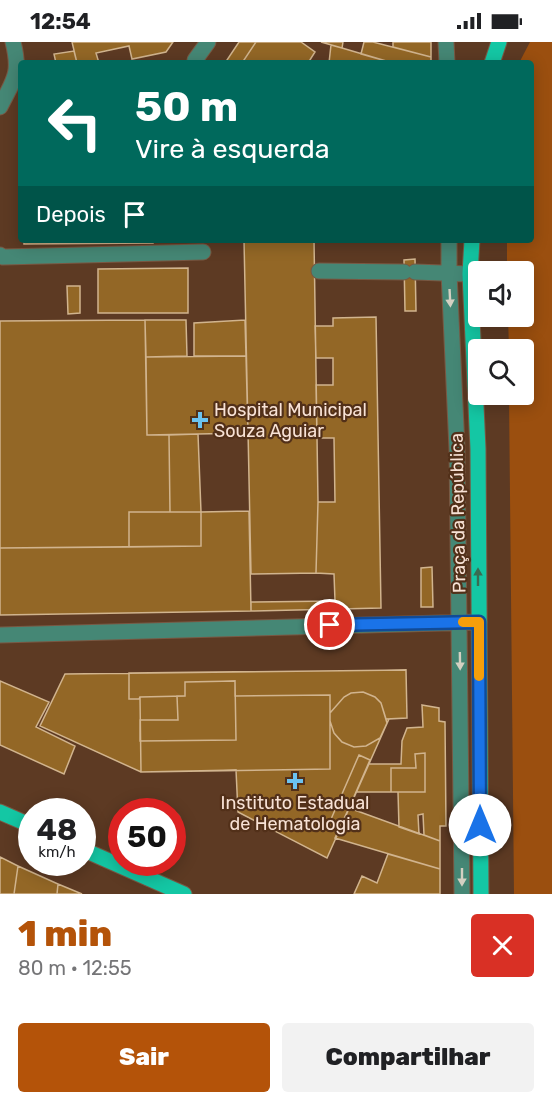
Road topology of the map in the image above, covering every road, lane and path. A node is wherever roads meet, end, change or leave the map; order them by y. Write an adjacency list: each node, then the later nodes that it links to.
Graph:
1 (13, 42): 8 (lane)
2 (208, 42): 5 (lane)
3 (446, 42): 6 (lane)
4 (499, 42): 7 (main road)
5 (195, 60)
6 (447, 60)
7 (493, 60)
8 (0, 107)
9 (449, 243): 15 (lane, Praça da República)
10 (472, 243): 13 (main road, Praça da República)
11 (202, 252): 12 (lane)
12 (0, 255)
13 (471, 261)
14 (320, 271): 15 (lane)
15 (449, 273): 16 (lane); 18 (lane, Praça da República, one-way to 18)
16 (468, 274)
17 (472, 327): 19 (main road, Praça da República, one-way to 17)
18 (459, 622): 19 (lane); 20 (lane); 26 (lane, Praça da República, one-way to 26)
19 (479, 622): 27 (main road, Praça da República)
20 (0, 635)
21 (0, 812): 22 (main road)
22 (18, 820)
23 (96, 855): 24 (main road)
24 (148, 878): 25 (main road)
25 (184, 894)
26 (462, 894)
27 (481, 894)

